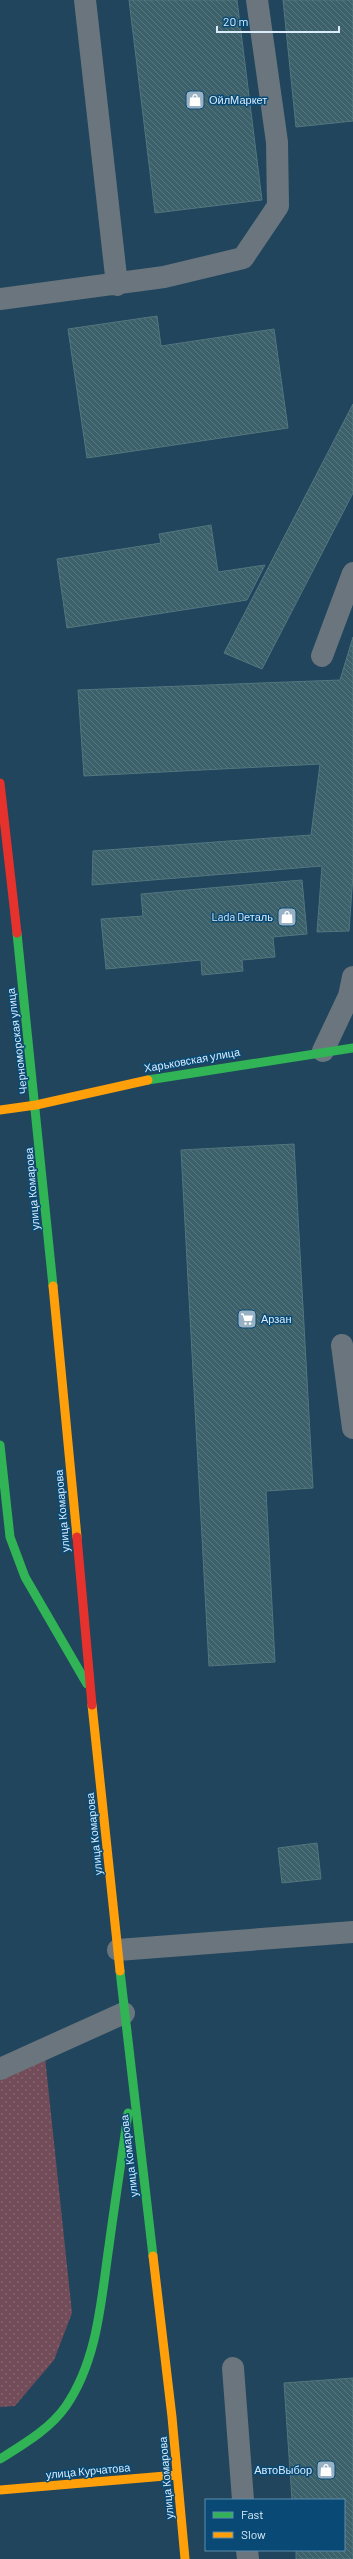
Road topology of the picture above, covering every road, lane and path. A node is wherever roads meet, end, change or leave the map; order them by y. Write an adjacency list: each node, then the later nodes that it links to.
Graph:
1 (85, 0): 3 (lane)
2 (257, 0): 3 (lane)
3 (117, 285): 4 (lane)
4 (0, 299)
5 (353, 573): 6 (lane)
6 (322, 656)
7 (0, 783): 11 (main road, Черноморская улица)
8 (353, 977): 10 (lane)
9 (353, 1048): 10 (main road, Харьковская улица)
10 (323, 1051): 11 (main road, Харьковская улица)
11 (36, 1105): 12 (main road, Харьковская улица); 16 (main road, улица Комарова)
12 (0, 1110)
13 (342, 1345): 14 (lane)
14 (353, 1428)
15 (0, 1445): 16 (main road)
16 (91, 1691): 18 (main road, улица Комарова)
17 (353, 1932): 18 (lane)
18 (118, 1950): 19 (main road, улица Комарова)
19 (124, 2013): 20 (lane); 21 (main road, улица Комарова)
20 (0, 2069)
21 (132, 2082): 23 (main road); 24 (main road, улица Комарова)
22 (232, 2368): 26 (lane)
23 (0, 2459)
24 (177, 2475): 25 (main road, улица Курчатова); 27 (main road, улица Комарова)
25 (0, 2490)
26 (243, 2499)
27 (185, 2559)

